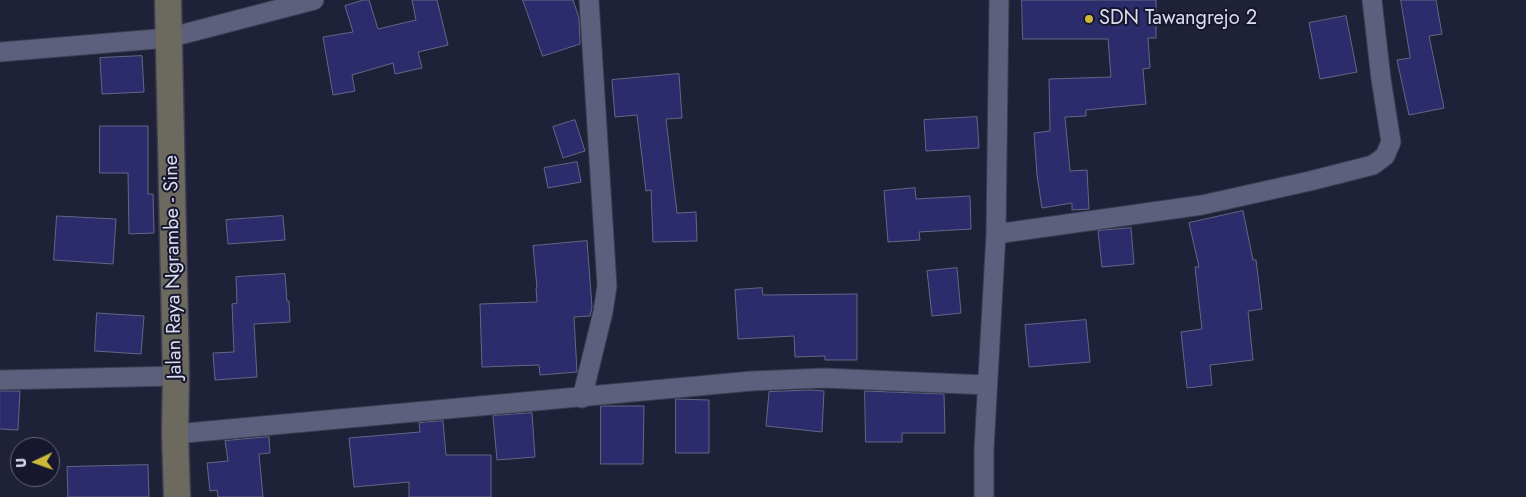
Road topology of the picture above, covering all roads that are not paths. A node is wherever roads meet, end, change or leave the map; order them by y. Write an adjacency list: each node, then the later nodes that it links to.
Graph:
1 (168, 0): 6 (main road, Jalan Raya Ngrambe - Sine)
2 (314, 0): 6 (street)
3 (589, 0): 12 (street)
4 (1000, 0): 8 (street)
5 (1372, 0): 8 (street)
6 (168, 38): 7 (street); 9 (main road, Jalan Raya Ngrambe - Sine)
7 (0, 52)
8 (996, 234): 11 (street)
9 (176, 376): 10 (street); 13 (main road, Jalan Raya Ngrambe - Sine)
10 (0, 380)
11 (987, 385): 12 (street); 15 (street)
12 (582, 398): 13 (street)
13 (175, 434): 14 (main road, Jalan Raya Ngrambe - Sine)
14 (177, 497)
15 (984, 497)

